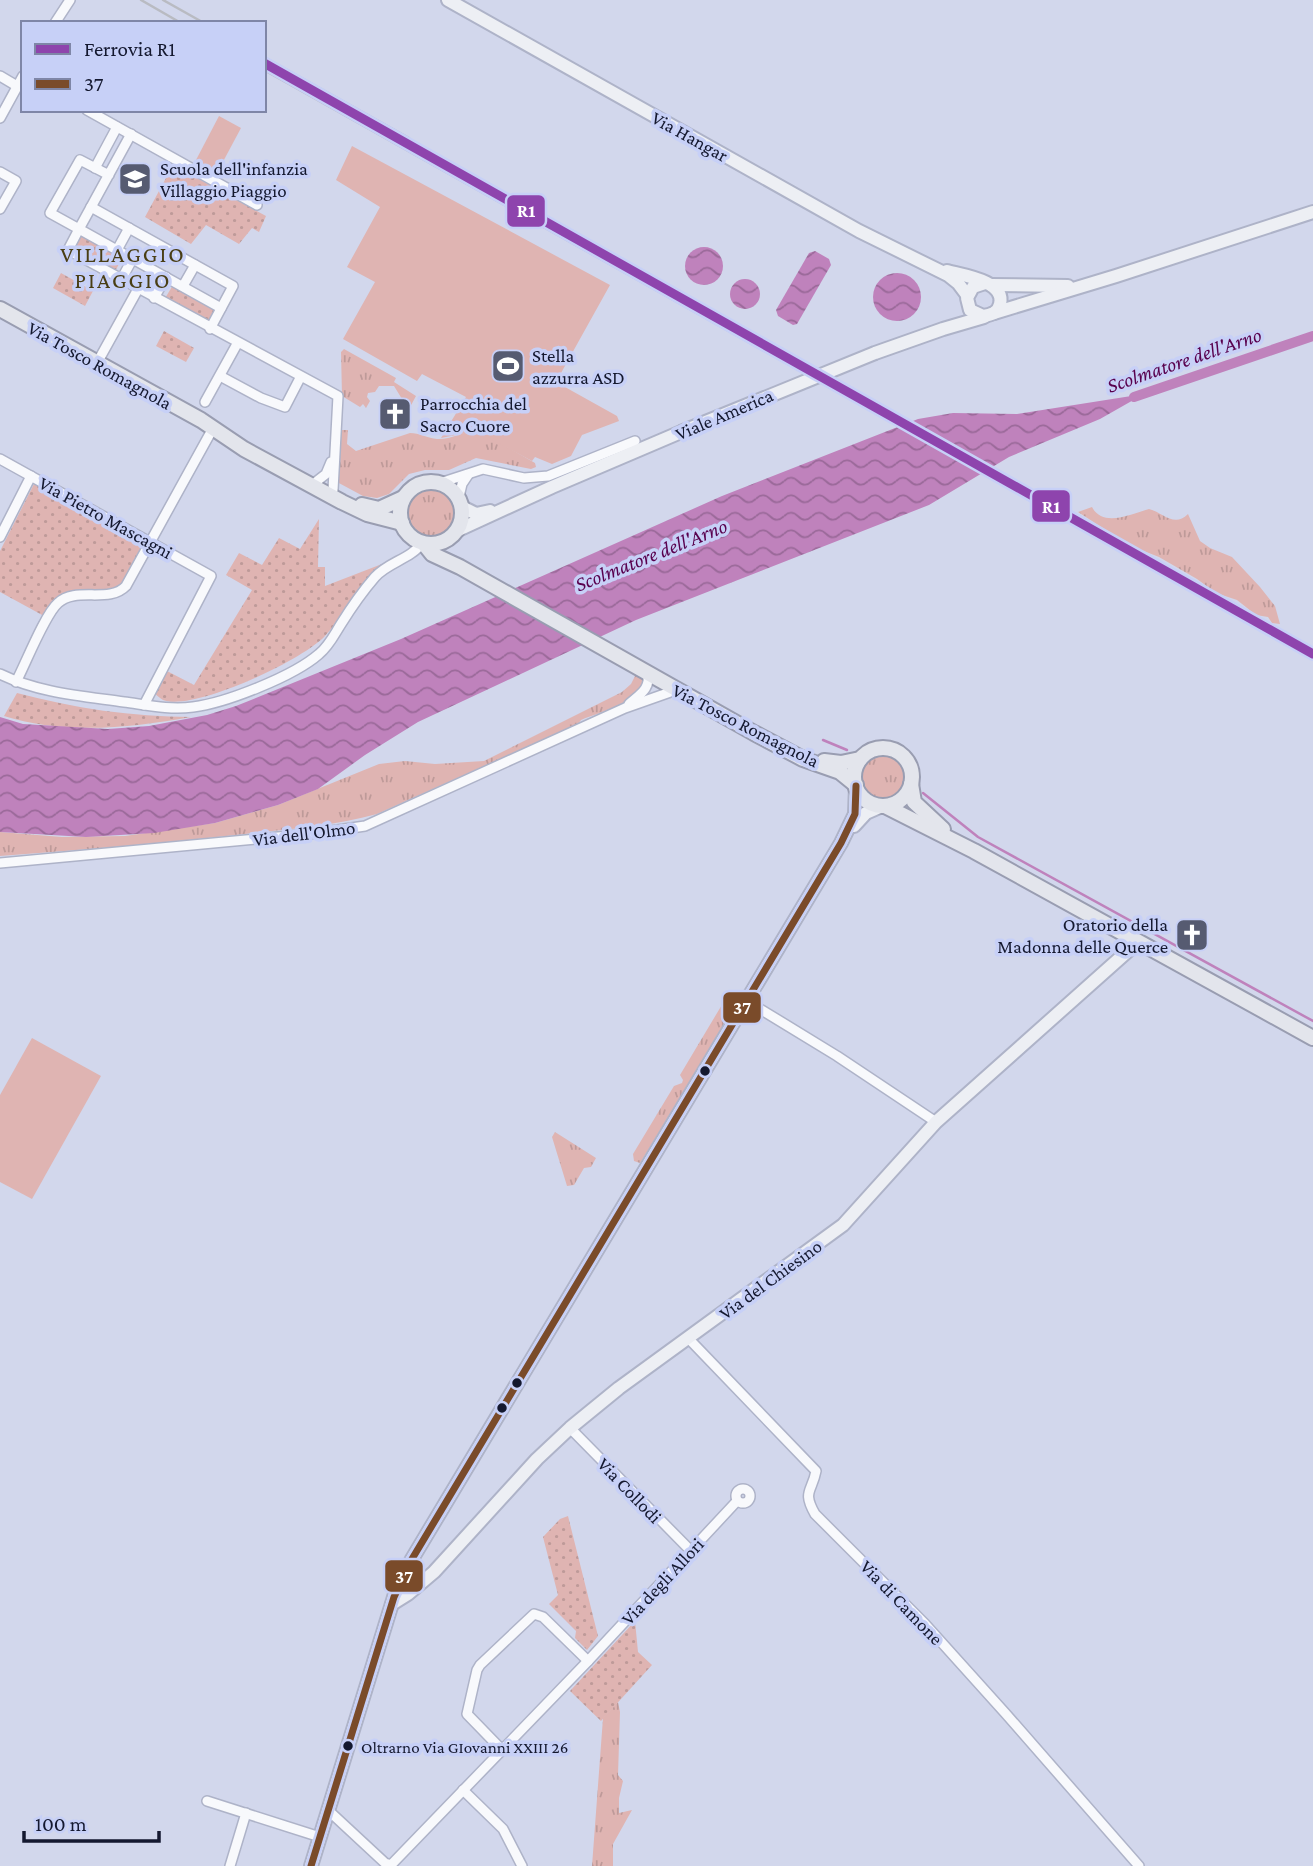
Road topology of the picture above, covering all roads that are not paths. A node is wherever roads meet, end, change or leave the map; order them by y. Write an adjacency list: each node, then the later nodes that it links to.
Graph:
1 (70, 0): 3 (street)
2 (448, 0): 23 (street, Via Hangar)
3 (56, 21)
4 (0, 76): 6 (street)
5 (21, 79): 6 (street)
6 (17, 86): 8 (street)
7 (91, 112): 9 (street)
8 (0, 118)
9 (117, 127): 10 (street); 11 (street)
10 (131, 134): 13 (street); 14 (street)
11 (95, 168): 13 (street); 19 (street)
12 (0, 172): 16 (street)
13 (108, 175): 15 (street)
14 (257, 205)
15 (91, 208): 18 (street); 19 (street)
16 (0, 209)
17 (1313, 212): 27 (street, Viale America)
18 (129, 228): 20 (street); 22 (street)
19 (79, 229): 20 (street); 25 (street)
20 (117, 250): 21 (street)
21 (133, 258): 24 (street); 25 (street)
22 (195, 265): 28 (street); 32 (street)
23 (933, 268): 26 (street, Via Hangar); 31 (street, Via Hangar)
24 (166, 277): 28 (street); 30 (street)
25 (121, 280): 29 (street)
26 (988, 284): 27 (street, Viale America); 31 (street, Viale America); 34 (street)
27 (1086, 285): 34 (street, Viale America)
28 (183, 286): 32 (street)
29 (138, 289): 30 (street); 38 (street)
30 (154, 298): 35 (street)
31 (967, 299): 34 (street); 36 (street, Viale America)
32 (221, 308): 35 (street)
33 (0, 309): 38 (main road, Via Tosco Romagnola)
34 (991, 314): 36 (street, Viale America)
35 (210, 329): 37 (street)
36 (943, 329): 53 (street, Viale America, bridge)
37 (237, 344): 39 (street); 40 (street)
38 (97, 363): 42 (main road, Via Tosco Romagnola)
39 (220, 376): 40 (street); 41 (street)
40 (300, 378): 44 (street)
41 (205, 402)
42 (206, 425): 48 (main road, Via Tosco Romagnola); 54 (main road, Via Tosco Romagnola); 57 (street)
43 (635, 441): 46 (street)
44 (334, 454): 48 (street); 50 (street)
45 (0, 459): 47 (street, Via Pietro Mascagni)
46 (472, 471): 49 (street); 52 (street)
47 (31, 476): 56 (street); 57 (street, Via Pietro Mascagni)
48 (317, 481): 50 (main road, Via Tosco Romagnola)
49 (440, 483): 51 (main road); 52 (main road)
50 (333, 490): 51 (main road, Via Tosco Romagnola)
51 (403, 498): 54 (main road)
52 (460, 502): 53 (street); 55 (main road)
53 (507, 507): 55 (street)
54 (402, 523): 58 (main road)
55 (455, 533): 58 (main road); 59 (main road)
56 (0, 537)
57 (151, 542): 62 (street); 64 (street, Via Pietro Mascagni)
58 (423, 544): 59 (main road, Via Tosco Romagnola); 64 (street)
59 (453, 562): 60 (main road, Via Tosco Romagnola)
60 (641, 669): 63 (main road, Via Tosco Romagnola); 65 (street, Via dell'Olmo); 66 (main road, Via Tosco Romagnola)
61 (0, 674): 62 (street)
62 (16, 682): 64 (street)
63 (676, 690): 65 (street, Via dell'Olmo); 68 (main road, Via Tosco Romagnola)
64 (144, 705)
65 (625, 708): 74 (street, Via dell'Olmo)
66 (860, 759): 67 (main road); 68 (main road)
67 (911, 784): 69 (main road); 73 (main road)
68 (856, 791): 69 (main road); 72 (street)
69 (883, 806): 70 (main road); 71 (street)
70 (907, 817): 71 (street); 73 (main road)
71 (854, 825): 72 (street)
72 (841, 843): 76 (street)
73 (974, 851): 75 (main road)
74 (0, 863)
75 (1138, 942): 77 (main road); 78 (street, Via del Chiesino)
76 (747, 1001): 78 (street); 83 (street)
77 (1313, 1038)
78 (936, 1122): 79 (street, Via del Chiesino)
79 (688, 1338): 80 (street, Via del Chiesino); 94 (street, Via di Camone)
80 (570, 1429): 82 (street, Via Collodi); 83 (street, Via del Chiesino)
81 (737, 1501): 82 (street, Via degli Allori)
82 (690, 1550): 84 (street, Via degli Allori)
83 (392, 1604): 88 (street)
84 (588, 1661): 85 (street, Via degli Allori); 85 (street)
85 (502, 1750): 86 (street, Via degli Allori)
86 (463, 1790): 88 (street, Via degli Allori); 93 (street)
87 (207, 1801): 89 (street)
88 (329, 1811): 90 (street)
89 (246, 1814): 90 (street); 91 (street)
90 (320, 1837): 92 (street)
91 (230, 1866)
92 (311, 1866)
93 (522, 1866)
94 (1139, 1866)

